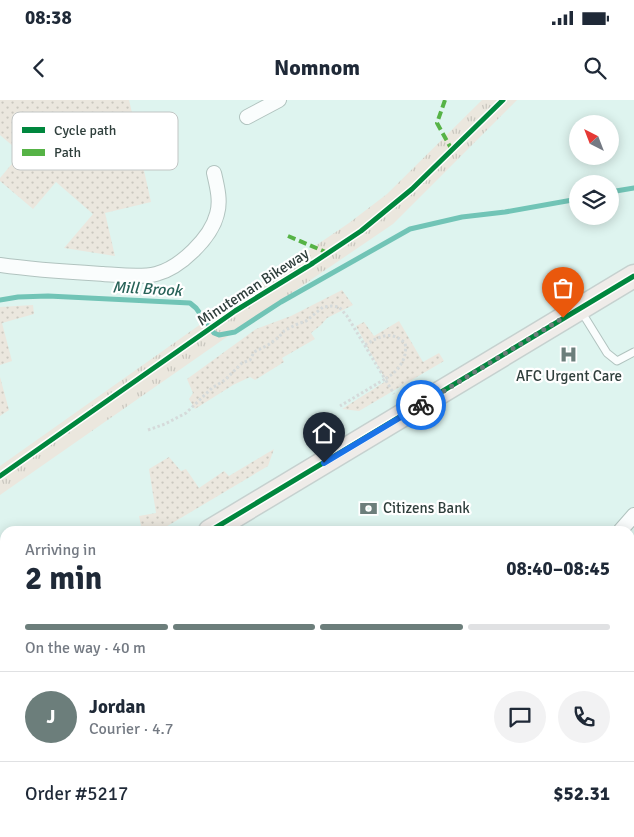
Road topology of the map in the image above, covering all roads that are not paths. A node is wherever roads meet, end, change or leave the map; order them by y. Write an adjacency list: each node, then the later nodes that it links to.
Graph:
1 (279, 100): 2 (street)
2 (247, 117)
3 (214, 173): 4 (street)
4 (0, 265)
5 (634, 276): 6 (main road)
6 (579, 309): 7 (lane); 9 (main road)
7 (634, 352)
8 (634, 515): 10 (street)
9 (218, 526)
10 (624, 526)

